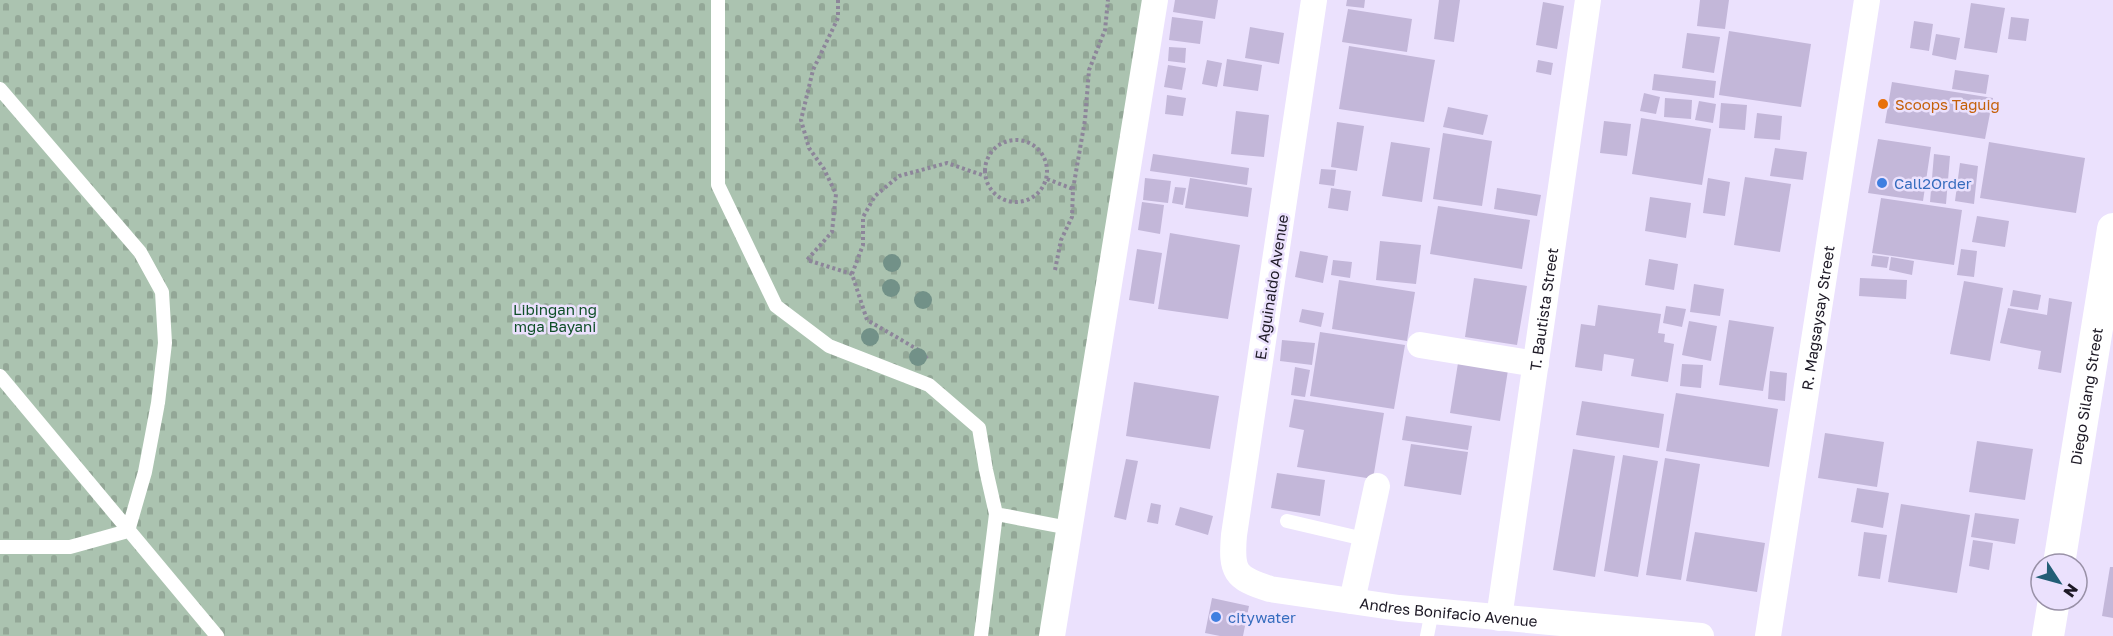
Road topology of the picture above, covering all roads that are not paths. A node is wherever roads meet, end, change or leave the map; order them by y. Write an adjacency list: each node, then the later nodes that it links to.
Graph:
1 (718, 0): 12 (lane)
2 (1155, 0): 14 (street)
3 (1314, 0): 19 (street, E. Aguinaldo Avenue)
4 (1588, 0): 9 (street, T. Bautista Street)
5 (1866, 0): 28 (street, R. Magsaysay Street)
6 (0, 89): 15 (lane)
7 (2113, 229): 18 (street, Diego Silang Street)
8 (1420, 345): 9 (street)
9 (1536, 364): 22 (street, T. Bautista Street)
10 (0, 376): 15 (lane)
11 (1377, 486): 16 (street)
12 (996, 514): 14 (lane); 25 (lane)
13 (1287, 521): 16 (lane)
14 (1069, 528): 26 (street)
15 (128, 531): 17 (lane); 24 (lane)
16 (1364, 538): 20 (street)
17 (0, 547)
18 (2061, 552)
19 (1237, 573): 20 (street, Andres Bonifacio Avenue)
20 (1352, 601): 23 (street, Andres Bonifacio Avenue)
21 (2052, 612): 29 (street)
22 (1499, 618): 23 (street, Andres Bonifacio Avenue); 27 (street, Andres Bonifacio Avenue)
23 (1429, 624)
24 (217, 636)
25 (981, 636)
26 (1052, 636)
27 (1701, 636)
28 (1768, 636)
29 (2048, 636)

